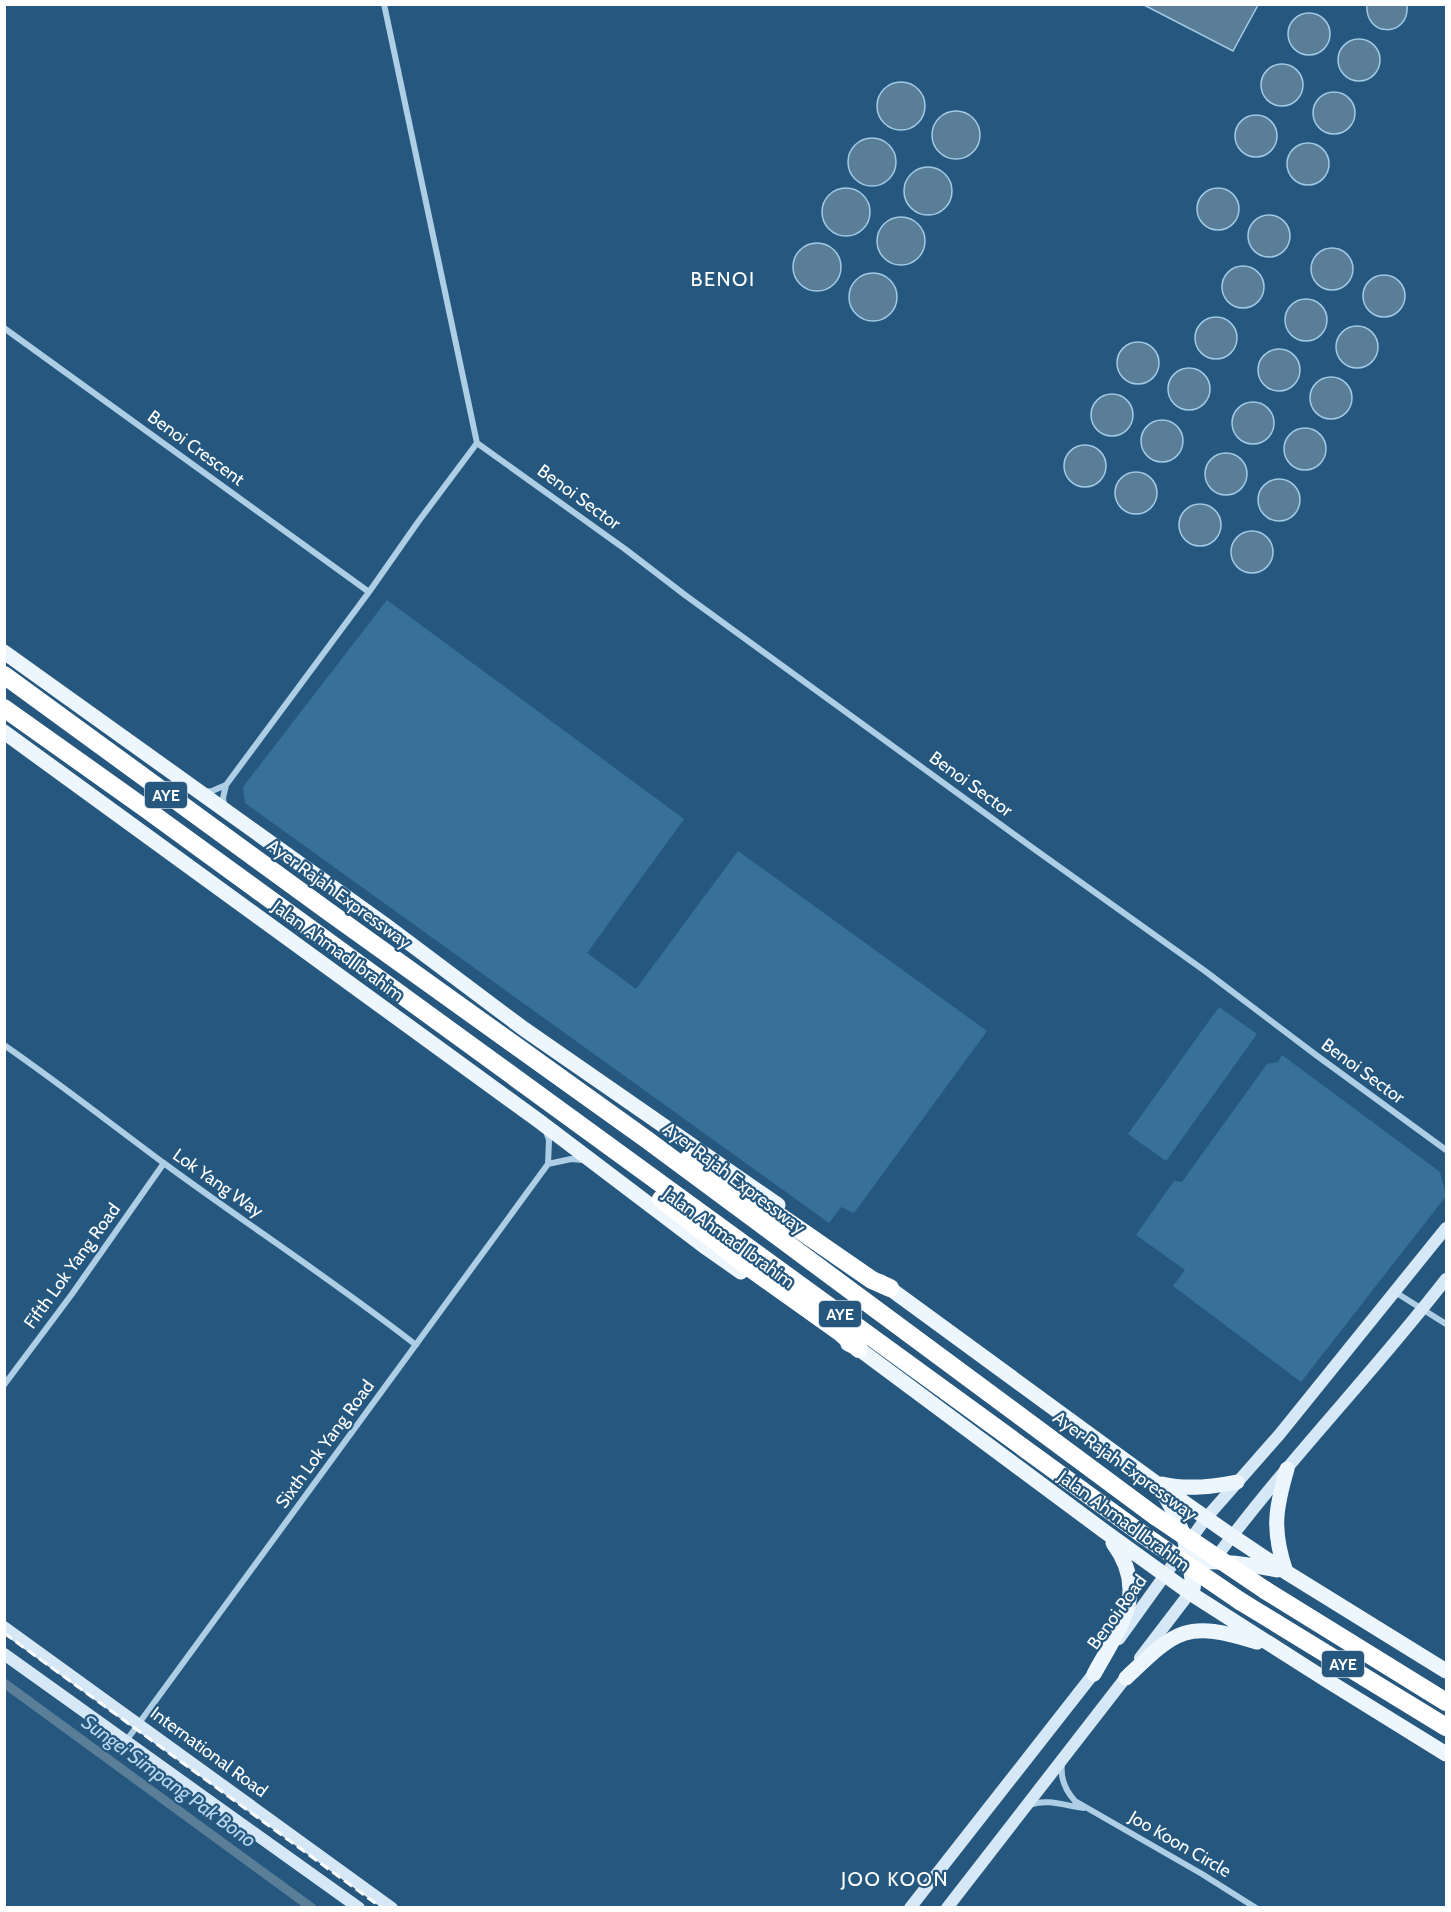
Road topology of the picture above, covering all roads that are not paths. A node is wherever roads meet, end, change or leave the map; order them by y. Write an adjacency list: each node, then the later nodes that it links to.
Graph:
1 (384, 4): 3 (street)
2 (4, 328): 4 (street, Benoi Crescent)
3 (477, 443): 4 (street); 16 (street, Benoi Sector)
4 (369, 592): 9 (street)
5 (4, 652): 10 (main road)
6 (4, 675): 15 (highway, Ayer Rajah Expressway / AYE)
7 (4, 708): 13 (highway, AYE)
8 (4, 732): 14 (main road, Jalan Ahmad Ibrahim)
9 (226, 785): 10 (street); 11 (street)
10 (199, 792): 11 (main road)
11 (226, 812): 22 (main road)
12 (4, 1045): 18 (street, Lok Yang Way)
13 (538, 1095): 27 (highway); 50 (highway, AYE, bridge)
14 (539, 1121): 17 (main road, Jalan Ahmad Ibrahim); 19 (street)
15 (646, 1139): 22 (highway); 48 (highway, Ayer Rajah Expressway / AYE, bridge)
16 (1446, 1150)
17 (593, 1162): 19 (street); 27 (main road, Jalan Ahmad Ibrahim)
18 (164, 1163): 26 (street, Lok Yang Way); 28 (street, Fifth Lok Yang Road)
19 (548, 1164): 26 (street, Sixth Lok Yang Road)
20 (1446, 1228): 23 (main road, Benoi Road)
21 (1446, 1279): 24 (main road)
22 (890, 1288): 31 (main road)
23 (1395, 1292): 24 (street); 30 (main road, Benoi Road)
24 (1423, 1309): 25 (street); 29 (main road)
25 (1446, 1324)
26 (416, 1345): 49 (street, Sixth Lok Yang Road)
27 (859, 1349): 33 (main road, Jalan Ahmad Ibrahim)
28 (4, 1386)
29 (1287, 1469): 34 (main road); 38 (main road)
30 (1237, 1482): 31 (main road); 32 (main road, Benoi Road)
31 (1156, 1483): 32 (main road); 36 (main road)
32 (1206, 1518): 34 (main road); 36 (main road, Benoi Road)
33 (1104, 1532): 35 (main road, Jalan Ahmad Ibrahim); 46 (main road)
34 (1232, 1536): 37 (main road); 38 (main road)
35 (1124, 1546): 36 (main road, Jalan Ahmad Ibrahim); 36 (main road)
36 (1186, 1556): 37 (main road); 39 (main road); 40 (main road, Jalan Ahmad Ibrahim); 40 (main road); 46 (main road, Benoi Road)
37 (1217, 1556): 38 (main road); 39 (main road)
38 (1286, 1572): 45 (main road)
39 (1203, 1576): 40 (main road); 41 (main road)
40 (1192, 1591): 41 (main road, Jalan Ahmad Ibrahim); 47 (main road)
41 (1225, 1615): 43 (main road, Jalan Ahmad Ibrahim)
42 (4, 1627): 49 (main road, International Road)
43 (1274, 1647): 47 (main road); 52 (main road, Jalan Ahmad Ibrahim)
44 (4, 1654): 51 (main road)
45 (1446, 1671)
46 (1094, 1674): 58 (main road, Benoi Road)
47 (1126, 1678): 53 (main road)
48 (1446, 1702)
49 (139, 1723): 51 (street, Sixth Lok Yang Road); 57 (main road, International Road)
50 (1446, 1727)
51 (126, 1741): 56 (main road)
52 (1446, 1754)
53 (1064, 1757): 54 (main road); 55 (street, Joo Koon Circle)
54 (1024, 1808): 55 (street, Joo Koon Circle); 59 (main road)
55 (1088, 1808): 60 (street, Joo Koon Circle)
56 (359, 1908)
57 (393, 1908)
58 (910, 1908)
59 (947, 1908)
60 (1256, 1908)

